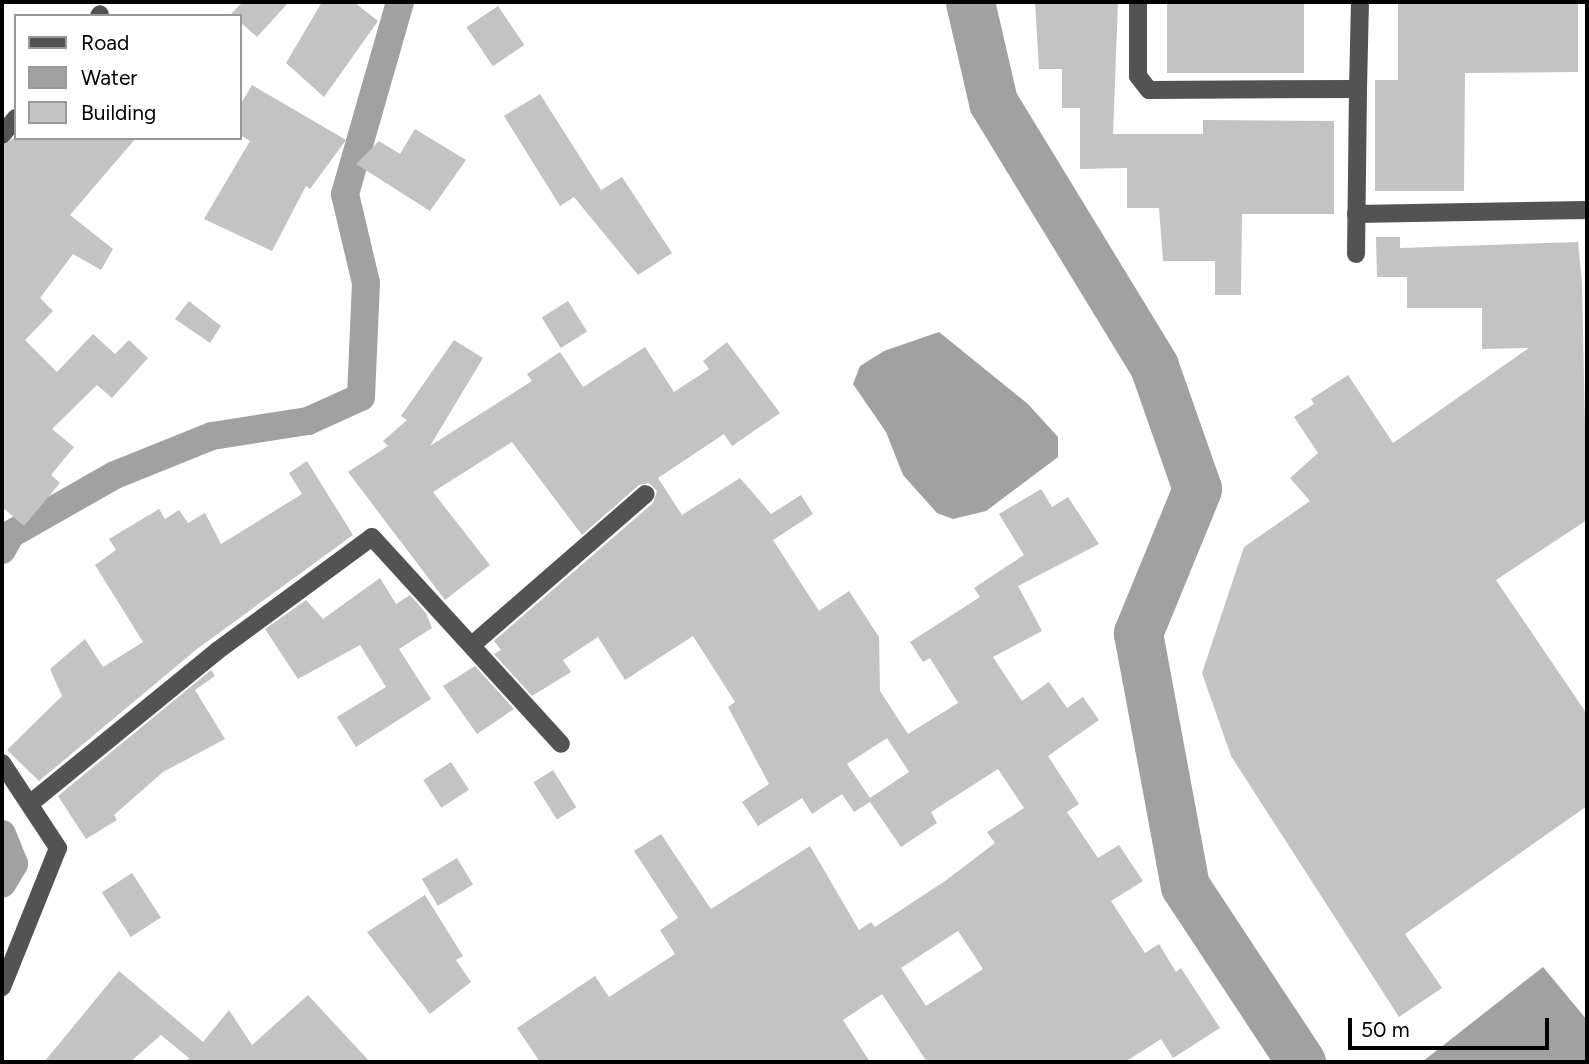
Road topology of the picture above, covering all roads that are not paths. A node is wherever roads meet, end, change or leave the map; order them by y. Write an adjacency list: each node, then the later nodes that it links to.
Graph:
1 (1138, 2): 3 (street)
2 (1360, 2): 3 (street)
3 (1358, 89): 7 (street)
4 (14, 120): 5 (street)
5 (2, 135)
6 (1587, 209): 7 (street)
7 (1356, 214): 8 (street)
8 (1356, 254)
9 (646, 494): 10 (street)
10 (472, 645): 11 (street); 13 (street)
11 (561, 744)
12 (2, 763): 13 (street)
13 (32, 802): 14 (street)
14 (2, 987)

